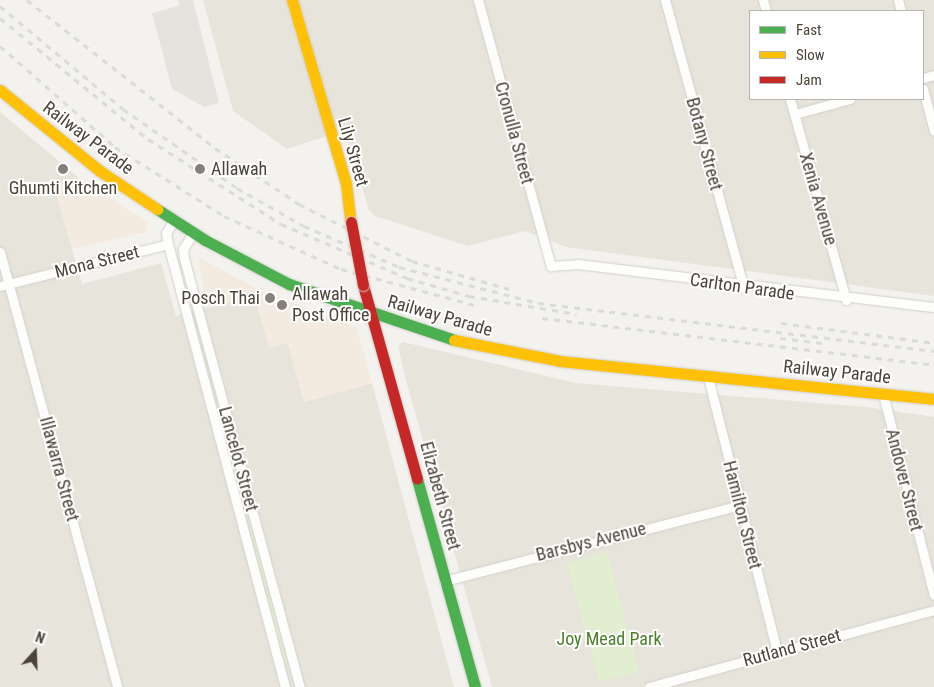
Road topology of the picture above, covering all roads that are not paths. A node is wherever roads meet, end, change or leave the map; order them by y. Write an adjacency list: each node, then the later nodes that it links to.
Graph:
1 (292, 0): 20 (main road, Lily Street, bridge)
2 (478, 0): 15 (street, Cronulla Street)
3 (665, 0): 17 (street, Botany Street)
4 (0, 90): 10 (main road, Railway Parade)
5 (924, 93): 9 (street)
6 (790, 100): 8 (street, Xenia Avenue)
7 (846, 100): 8 (street)
8 (795, 114): 18 (street, Xenia Avenue)
9 (934, 131)
10 (174, 220): 11 (main road, Railway Parade); 12 (street)
11 (193, 233): 13 (street); 20 (main road, Railway Parade)
12 (168, 244): 13 (street); 16 (street, Mona Street); 30 (street, Lancelot Street)
13 (183, 249): 31 (street, Lancelot Street)
14 (0, 252): 16 (street, Illawarra Street)
15 (551, 266): 17 (street, Carlton Parade)
16 (4, 285): 29 (street, Illawarra Street)
17 (744, 288): 18 (street, Carlton Parade)
18 (846, 300): 19 (street, Carlton Parade)
19 (934, 307)
20 (371, 315): 21 (main road, Railway Parade); 25 (main road, Elizabeth Street)
21 (708, 377): 22 (main road, Railway Parade); 24 (street, Hamilton Street)
22 (883, 394): 23 (main road, Railway Parade); 26 (street, Andover Street)
23 (934, 399)
24 (739, 505): 25 (street, Barsbys Avenue); 28 (street, Hamilton Street)
25 (444, 580): 32 (main road, Elizabeth Street)
26 (934, 595)
27 (934, 610): 28 (street, Rutland Street)
28 (777, 652): 33 (street, Rutland Street)
29 (117, 687)
30 (285, 687)
31 (300, 687)
32 (475, 687)
33 (650, 687)

